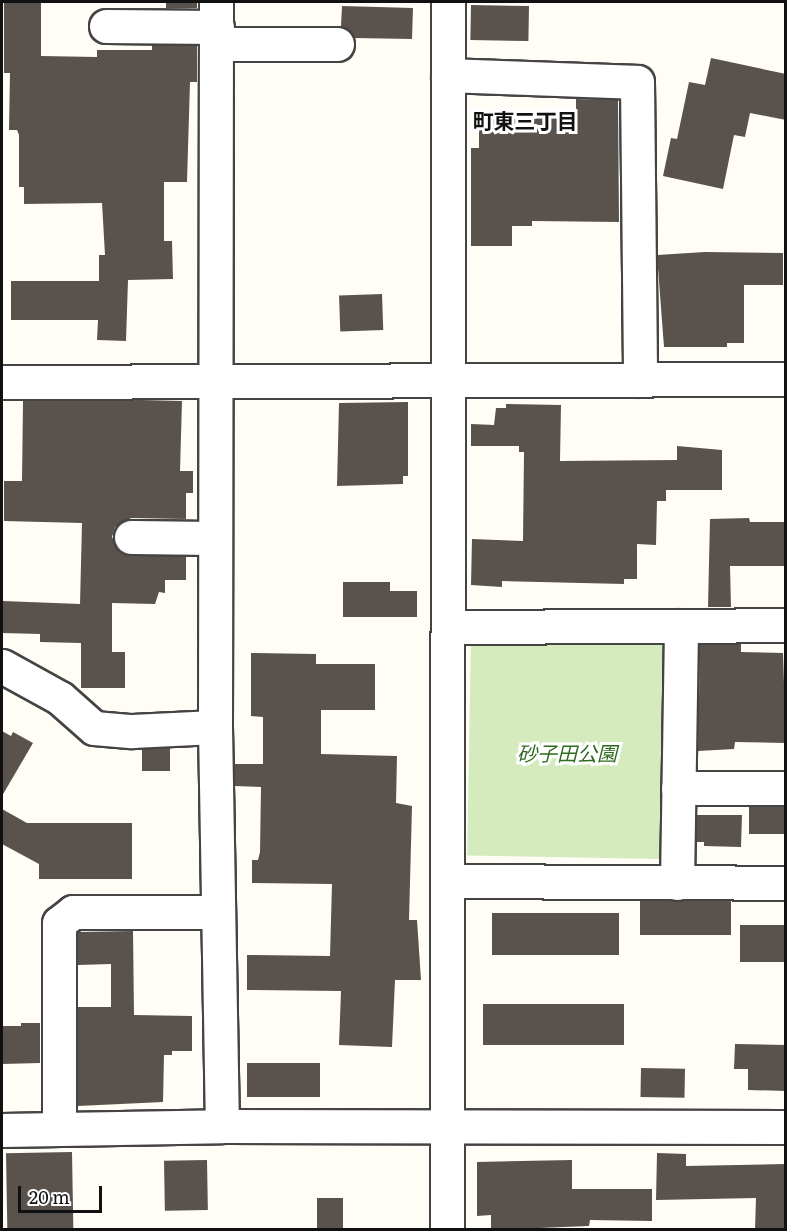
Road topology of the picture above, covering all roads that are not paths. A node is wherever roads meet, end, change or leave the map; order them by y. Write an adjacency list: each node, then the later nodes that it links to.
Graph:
1 (448, 2): 5 (street)
2 (216, 24): 3 (street); 4 (street); 9 (street)
3 (106, 26)
4 (337, 44)
5 (448, 75): 7 (street); 10 (street)
6 (786, 379): 7 (street)
7 (640, 380): 10 (street)
8 (2, 382): 9 (street)
9 (216, 382): 10 (street); 12 (street)
10 (449, 382): 15 (street)
11 (130, 537): 12 (street)
12 (215, 538): 17 (street)
13 (786, 625): 14 (street)
14 (681, 626): 15 (street); 19 (street)
15 (450, 627): 20 (street)
16 (2, 666): 17 (street)
17 (215, 727): 23 (street)
18 (786, 788): 19 (street)
19 (678, 789): 21 (street)
20 (447, 881): 21 (street); 25 (street)
21 (678, 883): 22 (street)
22 (786, 883)
23 (218, 912): 24 (street); 28 (street)
24 (222, 1126): 25 (street); 28 (street)
25 (448, 1127): 26 (street); 29 (street)
26 (786, 1127)
27 (2, 1130): 28 (street)
28 (59, 1130)
29 (447, 1230)

